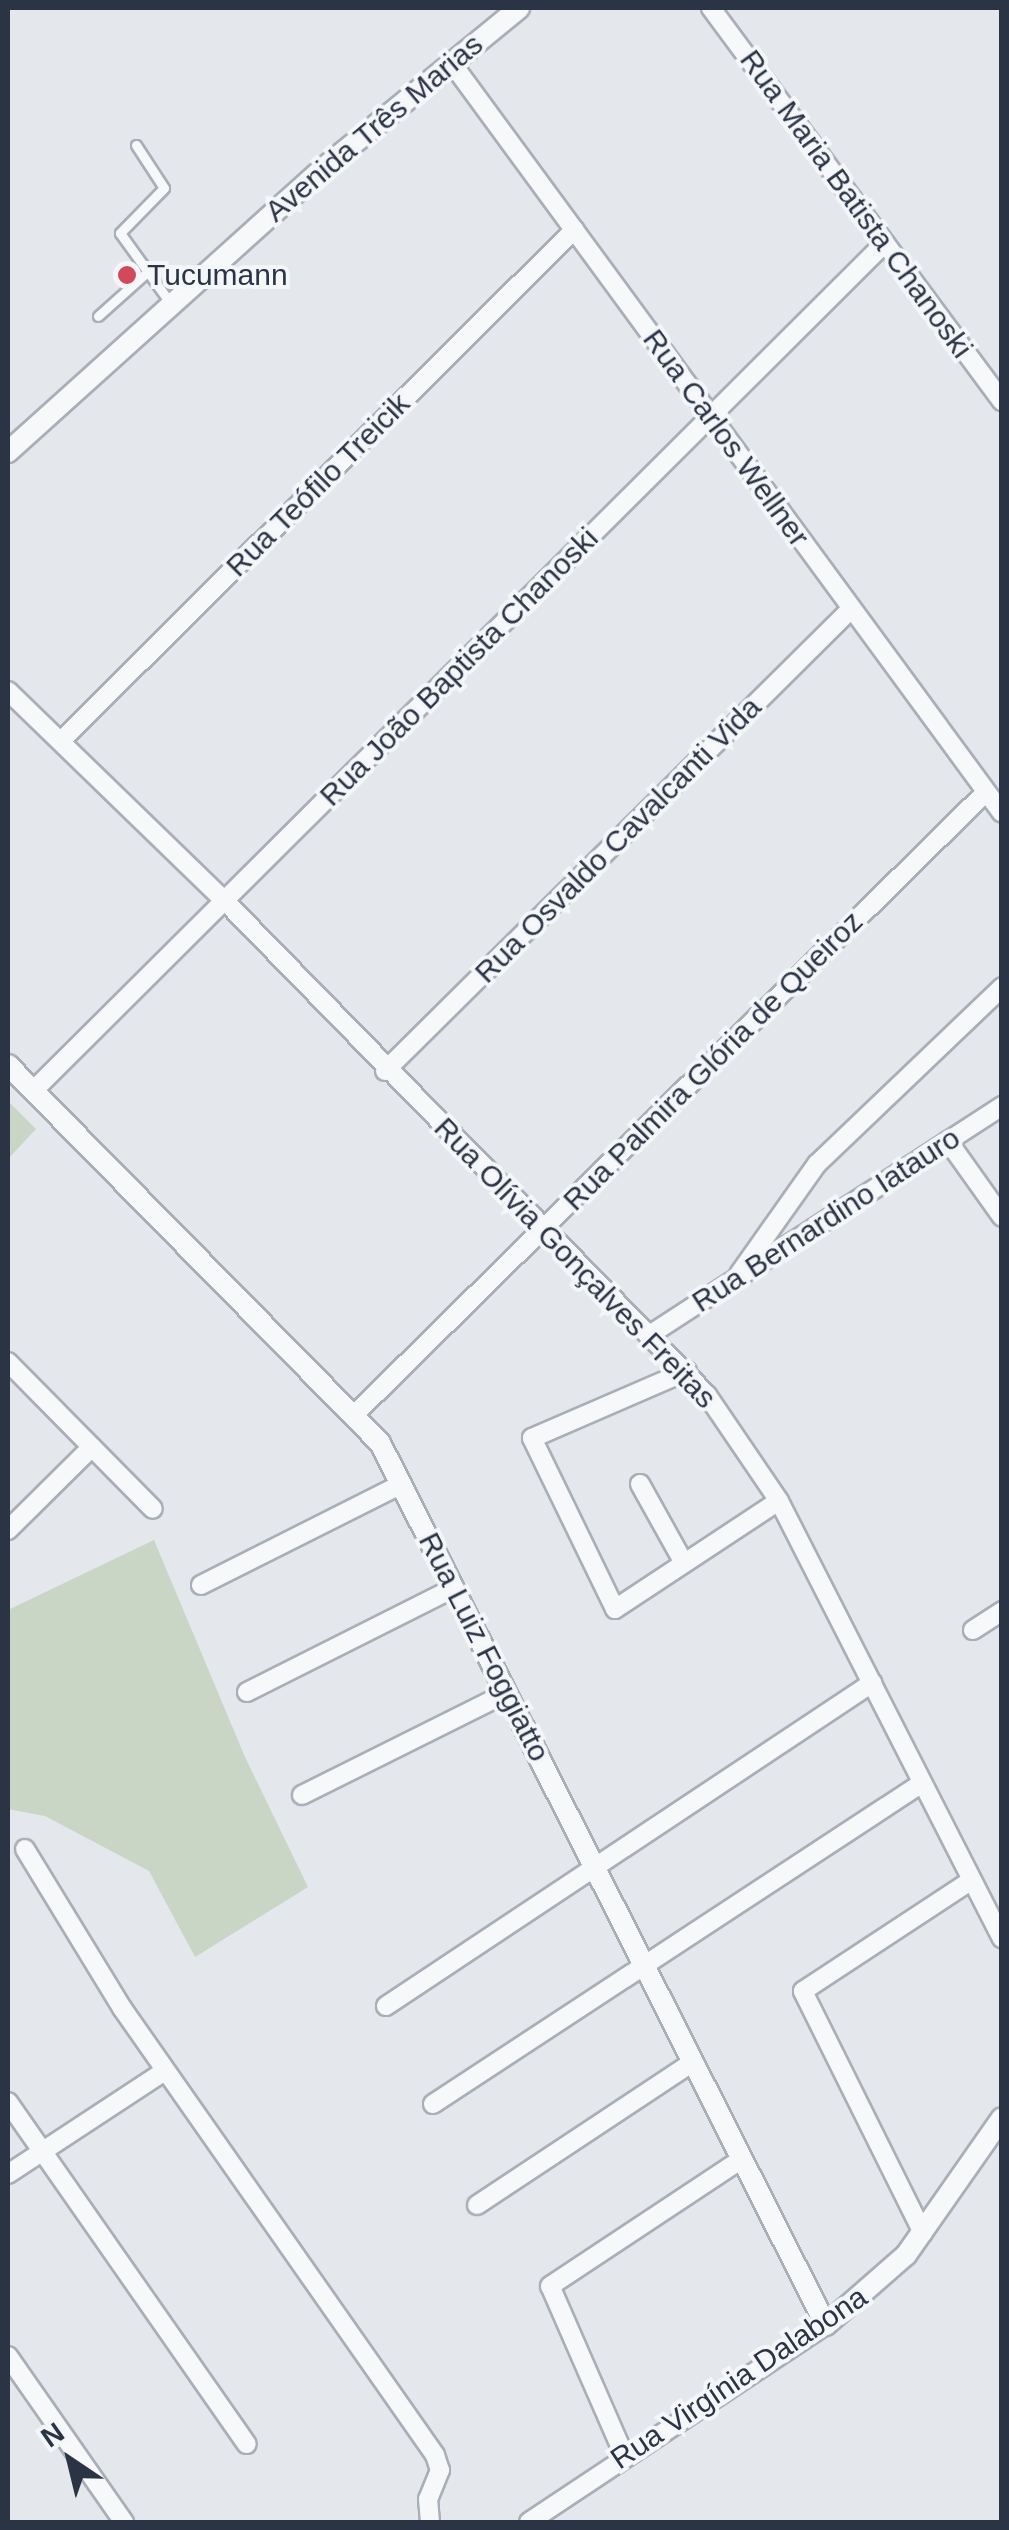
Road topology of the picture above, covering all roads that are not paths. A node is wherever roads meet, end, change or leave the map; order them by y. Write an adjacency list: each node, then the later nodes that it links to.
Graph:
1 (711, 8): 6 (street, Rua Maria Batista Chanoski)
2 (514, 9): 3 (street, Avenida Três Marias)
3 (451, 62): 5 (street, Rua Carlos Wellner); 8 (street, Avenida Três Marias)
4 (136, 145): 7 (lane)
5 (574, 230): 11 (street, Rua Carlos Wellner); 15 (street, Rua Teófilo Treicik)
6 (885, 243): 10 (street, Rua Maria Batista Chanoski); 11 (street, Rua João Baptista Chanoski)
7 (145, 274): 8 (lane); 9 (lane)
8 (171, 304): 12 (street, Avenida Três Marias)
9 (98, 316)
10 (1002, 401)
11 (710, 417): 13 (street, Rua Carlos Wellner); 18 (street, Rua João Baptista Chanoski)
12 (10, 444)
13 (851, 609): 16 (street, Rua Carlos Wellner); 21 (street, Rua Osvaldo Cavalcanti Vida)
14 (8, 691): 15 (street, Rua Olívia Gonçalves Freitas)
15 (62, 740): 18 (street, Rua Olívia Gonçalves Freitas)
16 (985, 792): 17 (street, Rua Carlos Wellner); 26 (street, Rua Palmira Glória de Queiroz)
17 (1002, 813)
18 (224, 900): 21 (street, Rua Olívia Gonçalves Freitas); 22 (street, Rua João Baptista Chanoski)
19 (1002, 987): 27 (street)
20 (8, 1065): 22 (street, Rua Luiz Foggiatto)
21 (385, 1071): 26 (street, Rua Olívia Gonçalves Freitas)
22 (33, 1090): 31 (street, Rua Luiz Foggiatto)
23 (1002, 1106): 24 (street, Rua Bernardino Iatauro)
24 (948, 1141): 25 (street); 27 (street, Rua Bernardino Iatauro)
25 (1002, 1217)
26 (542, 1229): 28 (street, Rua Olívia Gonçalves Freitas); 31 (street, Rua Palmira Glória de Queiroz)
27 (736, 1278): 28 (street, Rua Bernardino Iatauro)
28 (651, 1334): 30 (street, Rua Olívia Gonçalves Freitas)
29 (8, 1362): 32 (street)
30 (687, 1371): 35 (street, Rua Olívia Gonçalves Freitas); 38 (street)
31 (355, 1414): 33 (street, Rua Luiz Foggiatto)
32 (92, 1447): 36 (street); 37 (street)
33 (402, 1484): 39 (street); 40 (street, Rua Luiz Foggiatto)
34 (640, 1484): 38 (street)
35 (779, 1502): 38 (street); 43 (street, Rua Olívia Gonçalves Freitas)
36 (153, 1509)
37 (8, 1530)
38 (684, 1564)
39 (202, 1585)
40 (454, 1588): 44 (street); 45 (street, Rua Luiz Foggiatto)
41 (1002, 1610): 42 (street)
42 (973, 1630)
43 (872, 1683): 46 (street, Rua Olívia Gonçalves Freitas); 49 (street)
44 (247, 1692)
45 (507, 1693): 47 (street); 49 (street, Rua Luiz Foggiatto)
46 (922, 1783): 50 (street, Rua Olívia Gonçalves Freitas); 52 (street)
47 (302, 1795)
48 (25, 1849): 55 (street)
49 (595, 1867): 52 (street, Rua Luiz Foggiatto); 53 (street)
50 (972, 1880): 51 (street, Rua Olívia Gonçalves Freitas); 63 (street)
51 (1002, 1938)
52 (644, 1966): 54 (street, Rua Luiz Foggiatto); 57 (street)
53 (386, 2006)
54 (693, 2062): 60 (street, Rua Luiz Foggiatto); 62 (street)
55 (166, 2071): 59 (street); 69 (street)
56 (8, 2102): 59 (street)
57 (433, 2104)
58 (1002, 2118): 63 (street, Rua Virgínia Dalabona)
59 (42, 2152): 61 (street); 66 (street)
60 (742, 2159): 64 (street, Rua Luiz Foggiatto); 67 (street)
61 (8, 2174)
62 (477, 2206)
63 (923, 2233): 64 (street, Rua Virgínia Dalabona)
64 (826, 2325): 67 (street, Rua Virgínia Dalabona)
65 (8, 2356): 68 (street)
66 (248, 2444)
67 (624, 2456): 70 (street, Rua Virgínia Dalabona)
68 (124, 2522)
69 (430, 2522)
70 (529, 2522)

